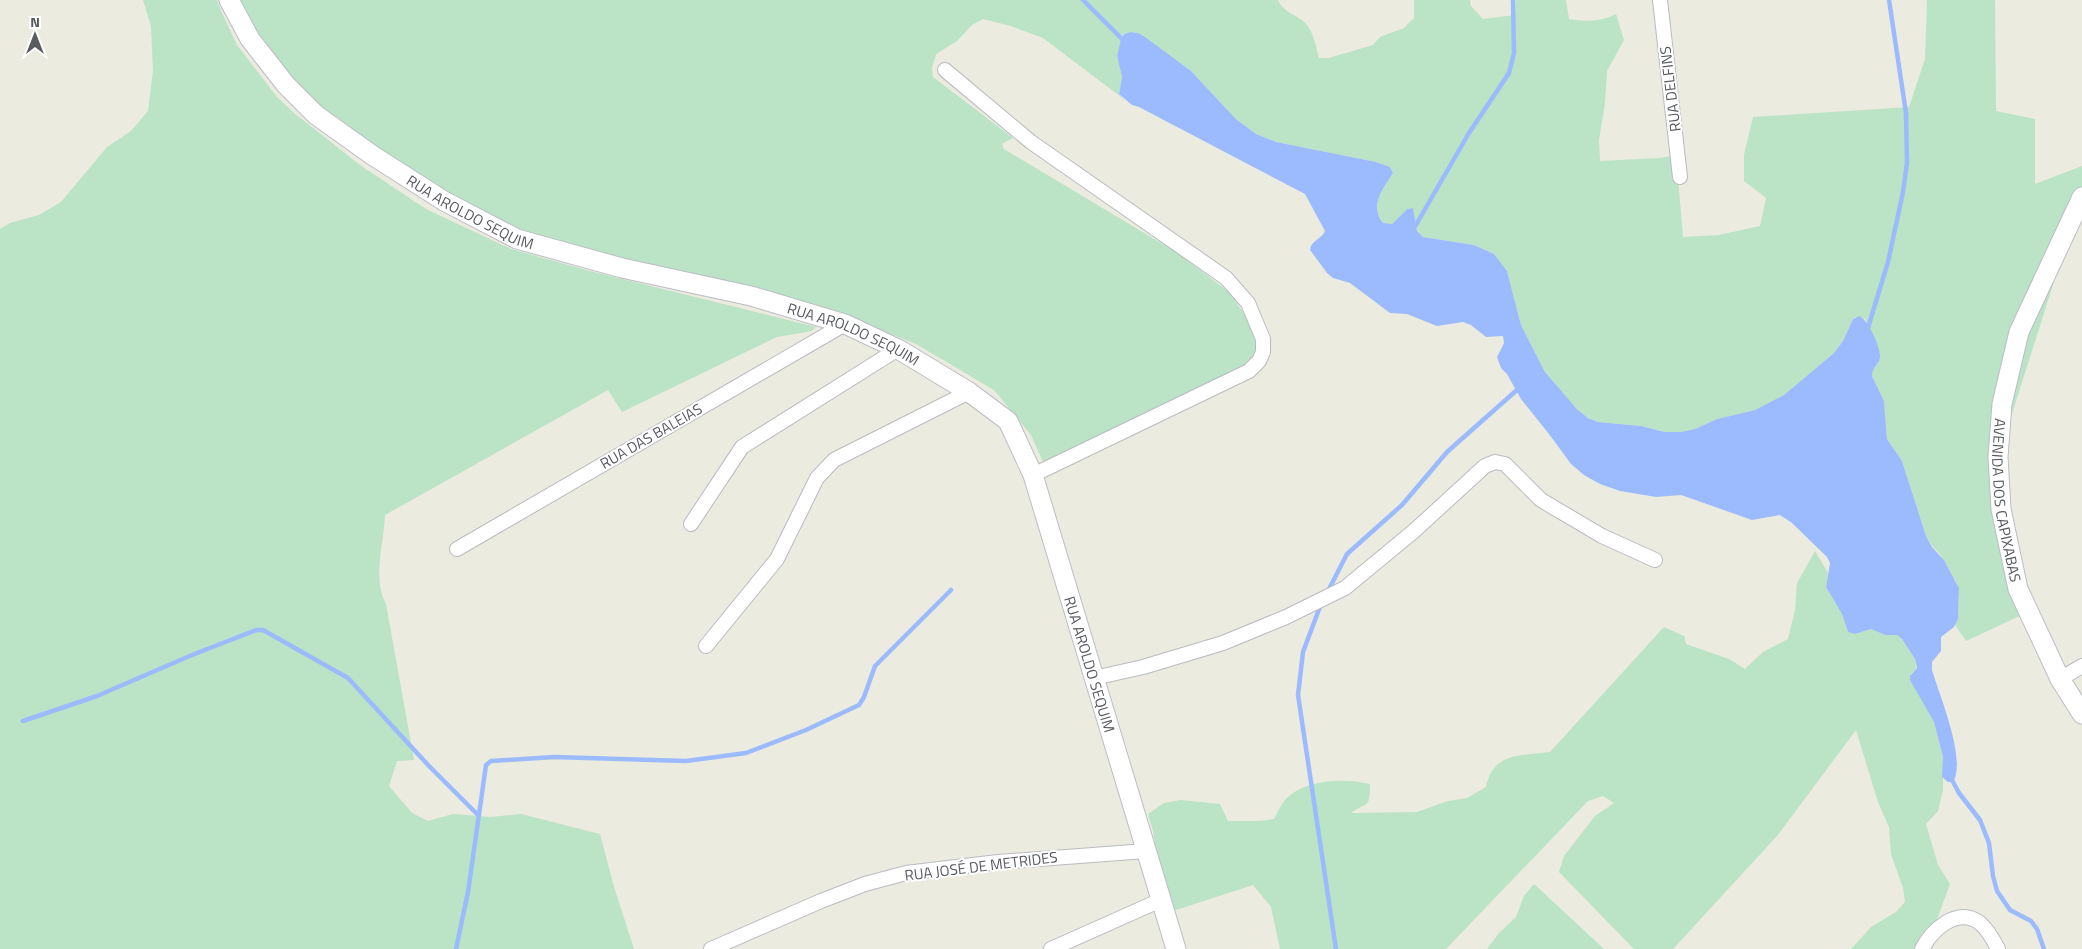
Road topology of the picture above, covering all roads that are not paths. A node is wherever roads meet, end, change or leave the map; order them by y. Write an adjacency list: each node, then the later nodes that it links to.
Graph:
1 (229, 0): 6 (street, RUA AROLDO SEQUIM)
2 (1660, 0): 4 (street, RUA DELFINS)
3 (945, 70): 9 (street)
4 (1680, 177)
5 (2082, 197): 16 (street, AVENIDA DOS CAPIXABAS)
6 (846, 324): 7 (street, RUA AROLDO SEQUIM); 11 (street, RUA DAS BALEIAS)
7 (898, 349): 8 (street, RUA AROLDO SEQUIM); 10 (street)
8 (969, 392): 9 (street, RUA AROLDO SEQUIM); 13 (street)
9 (1033, 475): 15 (street, RUA AROLDO SEQUIM)
10 (691, 524)
11 (457, 549)
12 (1656, 560): 15 (street)
13 (706, 646)
14 (2082, 666): 16 (street)
15 (1094, 678): 18 (street, RUA AROLDO SEQUIM)
16 (2060, 678): 17 (street, AVENIDA DOS CAPIXABAS)
17 (2082, 714)
18 (1146, 851): 19 (street, RUA AROLDO SEQUIM); 21 (street, RUA JOSÉ DE METRIDES)
19 (1161, 900): 22 (street); 23 (street, RUA AROLDO SEQUIM)
20 (1922, 948): 24 (street)
21 (711, 949)
22 (1051, 949)
23 (1176, 949)
24 (1998, 949)

